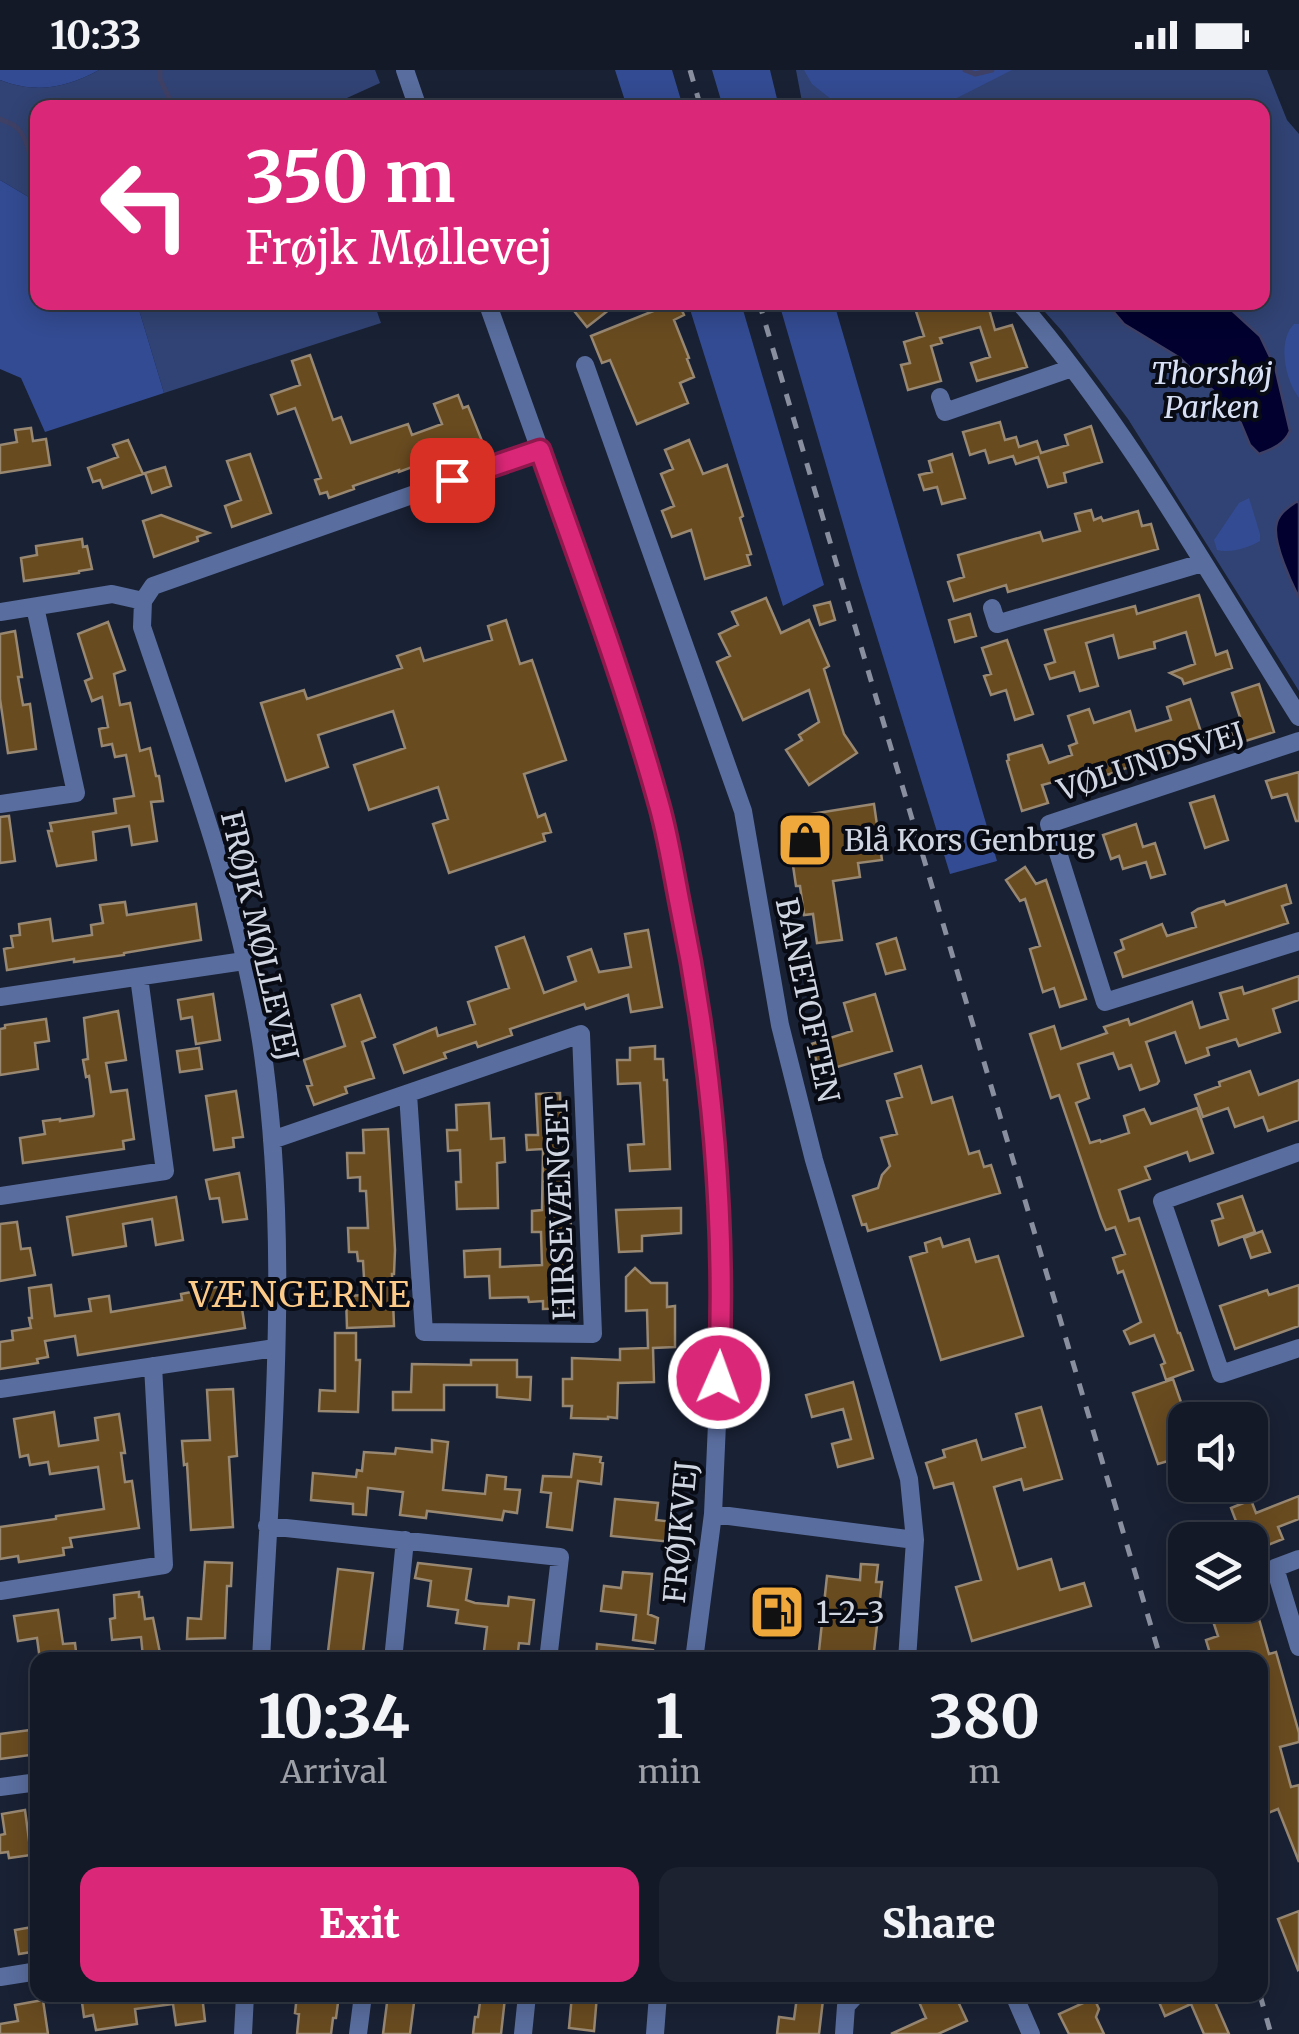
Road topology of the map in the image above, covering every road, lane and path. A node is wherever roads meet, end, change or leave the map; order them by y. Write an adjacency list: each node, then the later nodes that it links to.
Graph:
1 (405, 70): 2 (street)
2 (415, 100)
3 (490, 310): 8 (street, FRØJKVEJ)
4 (1026, 310): 6 (street)
5 (585, 365): 32 (street, BANETOFTEN)
6 (1072, 368): 7 (street); 9 (street)
7 (940, 396)
8 (540, 450): 10 (street); 29 (street, FRØJKVEJ)
9 (1202, 563): 13 (street); 14 (street)
10 (143, 600): 12 (street); 18 (street, FRØJK MØLLEVEJ)
11 (1, 606): 12 (street)
12 (35, 607): 16 (street)
13 (992, 608)
14 (1299, 717)
15 (1299, 741): 17 (street, VØLUNDSVEJ)
16 (0, 804)
17 (1299, 940)
18 (244, 960): 19 (street); 22 (street, FRØJK MØLLEVEJ)
19 (139, 976): 20 (street); 24 (street)
20 (0, 997)
21 (408, 1094): 21 (street, HIRSEVÆNGET); 22 (street, HIRSEVÆNGET)
22 (272, 1140): 25 (street, FRØJK MØLLEVEJ)
23 (1299, 1152): 26 (street)
24 (0, 1196)
25 (275, 1348): 27 (street); 30 (street, FRØJK MØLLEVEJ)
26 (1299, 1348)
27 (153, 1366): 28 (street); 34 (street)
28 (0, 1389)
29 (713, 1514): 32 (street); 39 (street, FRØJKVEJ)
30 (267, 1526): 31 (street); 36 (street, FRØJK MØLLEVEJ)
31 (406, 1540): 37 (street); 38 (street)
32 (915, 1540): 40 (street, BANETOFTEN)
33 (1299, 1559): 35 (street)
34 (0, 1591)
35 (1299, 1648)
36 (261, 1652)
37 (394, 1652)
38 (549, 1652)
39 (695, 1652)
40 (908, 1652)
41 (30, 1783): 42 (street)
42 (0, 1788)
43 (30, 1972): 44 (street)
44 (0, 1976)
45 (245, 2002): 51 (street)
46 (362, 2002): 52 (street)
47 (526, 2002): 53 (street)
48 (657, 2002): 54 (street)
49 (850, 2002): 55 (street)
50 (1017, 2002): 56 (street)
51 (243, 2034)
52 (358, 2034)
53 (523, 2034)
54 (654, 2034)
55 (844, 2034)
56 (1031, 2034)

